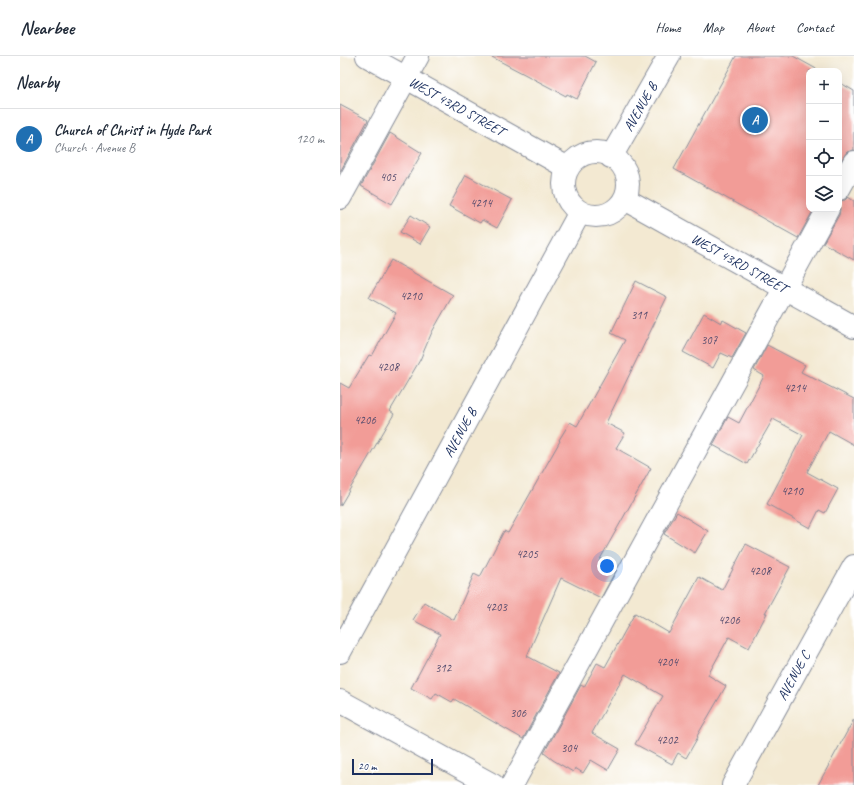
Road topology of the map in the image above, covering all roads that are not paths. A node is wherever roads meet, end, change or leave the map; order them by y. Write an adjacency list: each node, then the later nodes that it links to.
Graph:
1 (367, 56): 4 (street, WEST 43RD STREET)
2 (418, 56): 4 (street)
3 (669, 56): 5 (street, AVENUE B)
4 (406, 78): 6 (street, WEST 43RD STREET); 7 (street)
5 (611, 156): 6 (street); 8 (street)
6 (568, 168): 9 (street)
7 (340, 198)
8 (624, 199): 9 (street); 11 (street, WEST 43RD STREET)
9 (580, 212): 14 (street, AVENUE B)
10 (826, 212): 11 (street)
11 (784, 288): 12 (street, WEST 43RD STREET); 17 (street)
12 (854, 327)
13 (854, 566): 18 (street, AVENUE C)
14 (340, 652)
15 (340, 701): 16 (street)
16 (493, 785)
17 (512, 785)
18 (733, 785)

